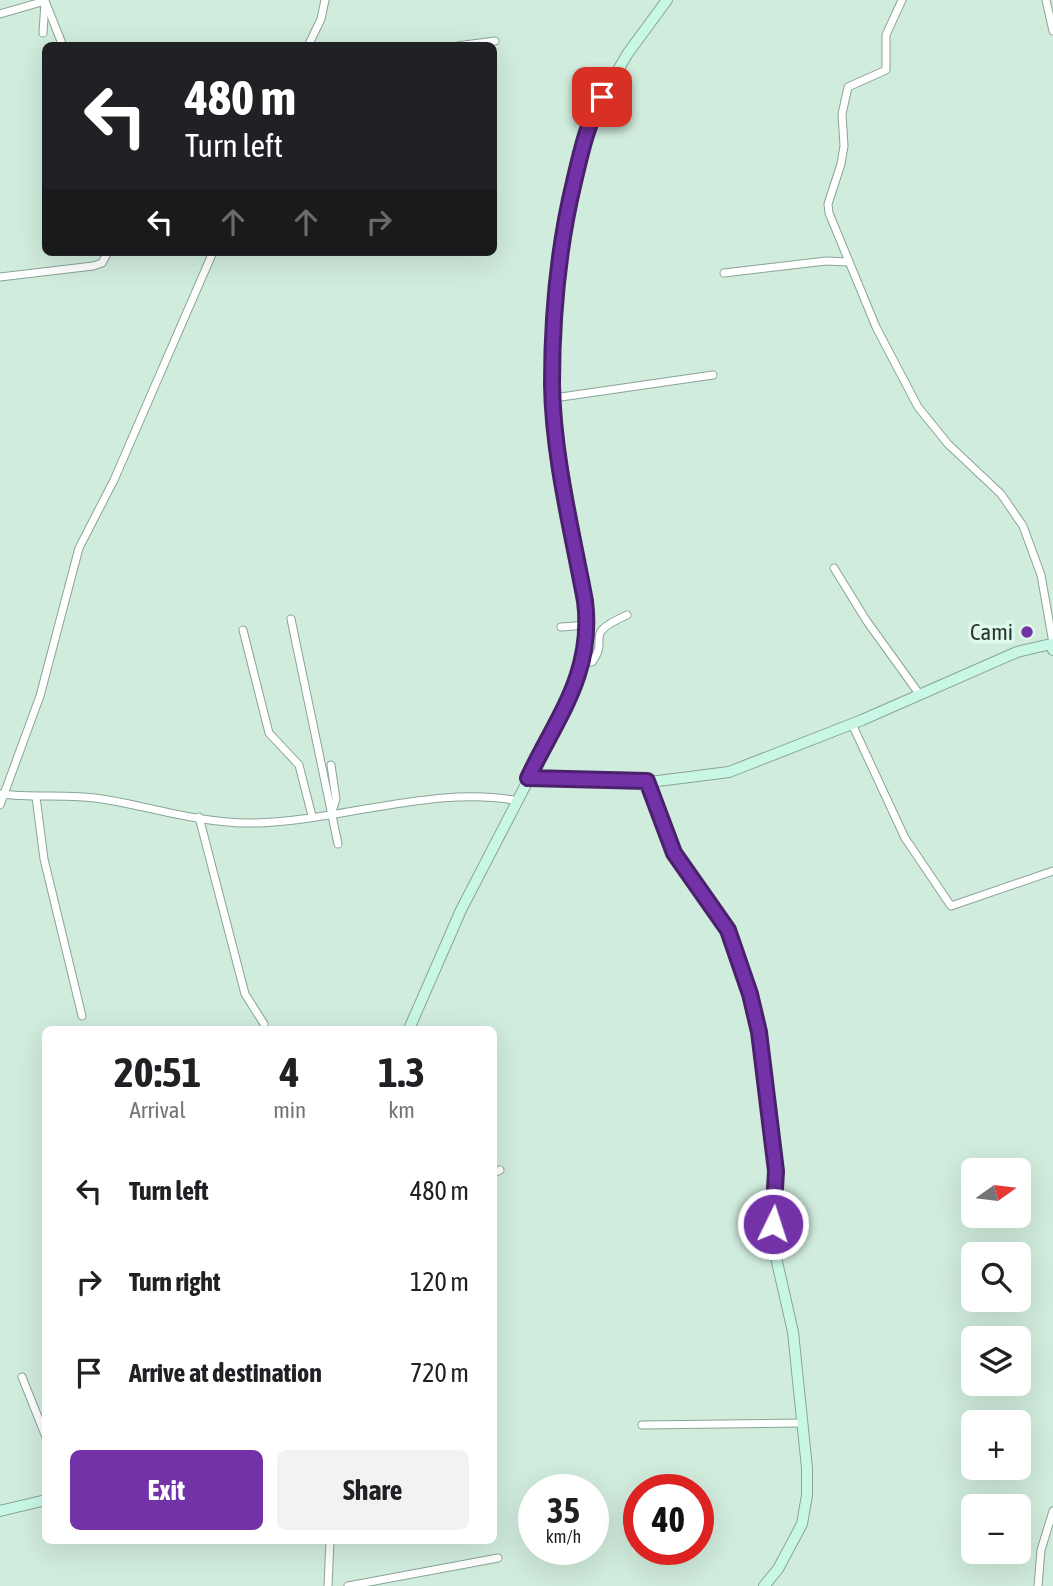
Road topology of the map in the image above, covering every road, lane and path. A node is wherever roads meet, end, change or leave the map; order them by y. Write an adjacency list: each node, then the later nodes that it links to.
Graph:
1 (325, 0): 11 (street)
2 (667, 0): 19 (street)
3 (902, 0): 15 (street)
4 (1046, 0): 7 (street)
5 (45, 1): 6 (street); 8 (street); 10 (street)
6 (0, 14)
7 (1053, 31)
8 (43, 33)
9 (495, 41): 12 (street)
10 (61, 42)
11 (310, 42)
12 (487, 42)
13 (106, 256): 17 (street)
14 (211, 256): 33 (street)
15 (848, 262): 16 (street); 26 (street)
16 (724, 273)
17 (0, 277)
18 (713, 375): 19 (street)
19 (554, 398): 23 (street)
20 (834, 568): 28 (street)
21 (627, 615): 27 (street)
22 (291, 619): 37 (street)
23 (588, 625): 24 (street); 27 (street)
24 (561, 627)
25 (243, 630): 38 (street)
26 (1052, 646): 28 (street)
27 (583, 662): 31 (street)
28 (920, 695): 29 (street)
29 (852, 724): 32 (street); 41 (street)
30 (331, 765): 37 (street)
31 (528, 778): 32 (street); 35 (street)
32 (647, 781): 46 (street)
33 (1, 794): 34 (street); 36 (street)
34 (36, 797): 39 (street); 42 (street)
35 (518, 801): 37 (street); 44 (street)
36 (0, 805)
37 (332, 814): 38 (street); 40 (street)
38 (312, 816): 39 (street)
39 (199, 817): 43 (street)
40 (338, 844)
41 (1053, 871)
42 (82, 1016)
43 (264, 1024)
44 (410, 1026)
45 (22, 1377): 48 (street)
46 (802, 1423): 47 (street); 56 (street)
47 (642, 1425)
48 (42, 1427)
49 (42, 1501): 50 (street)
50 (0, 1511)
51 (1053, 1511): 57 (street)
52 (330, 1544): 54 (street)
53 (498, 1559): 55 (street)
54 (328, 1586)
55 (348, 1586)
56 (764, 1586)
57 (1038, 1586)

